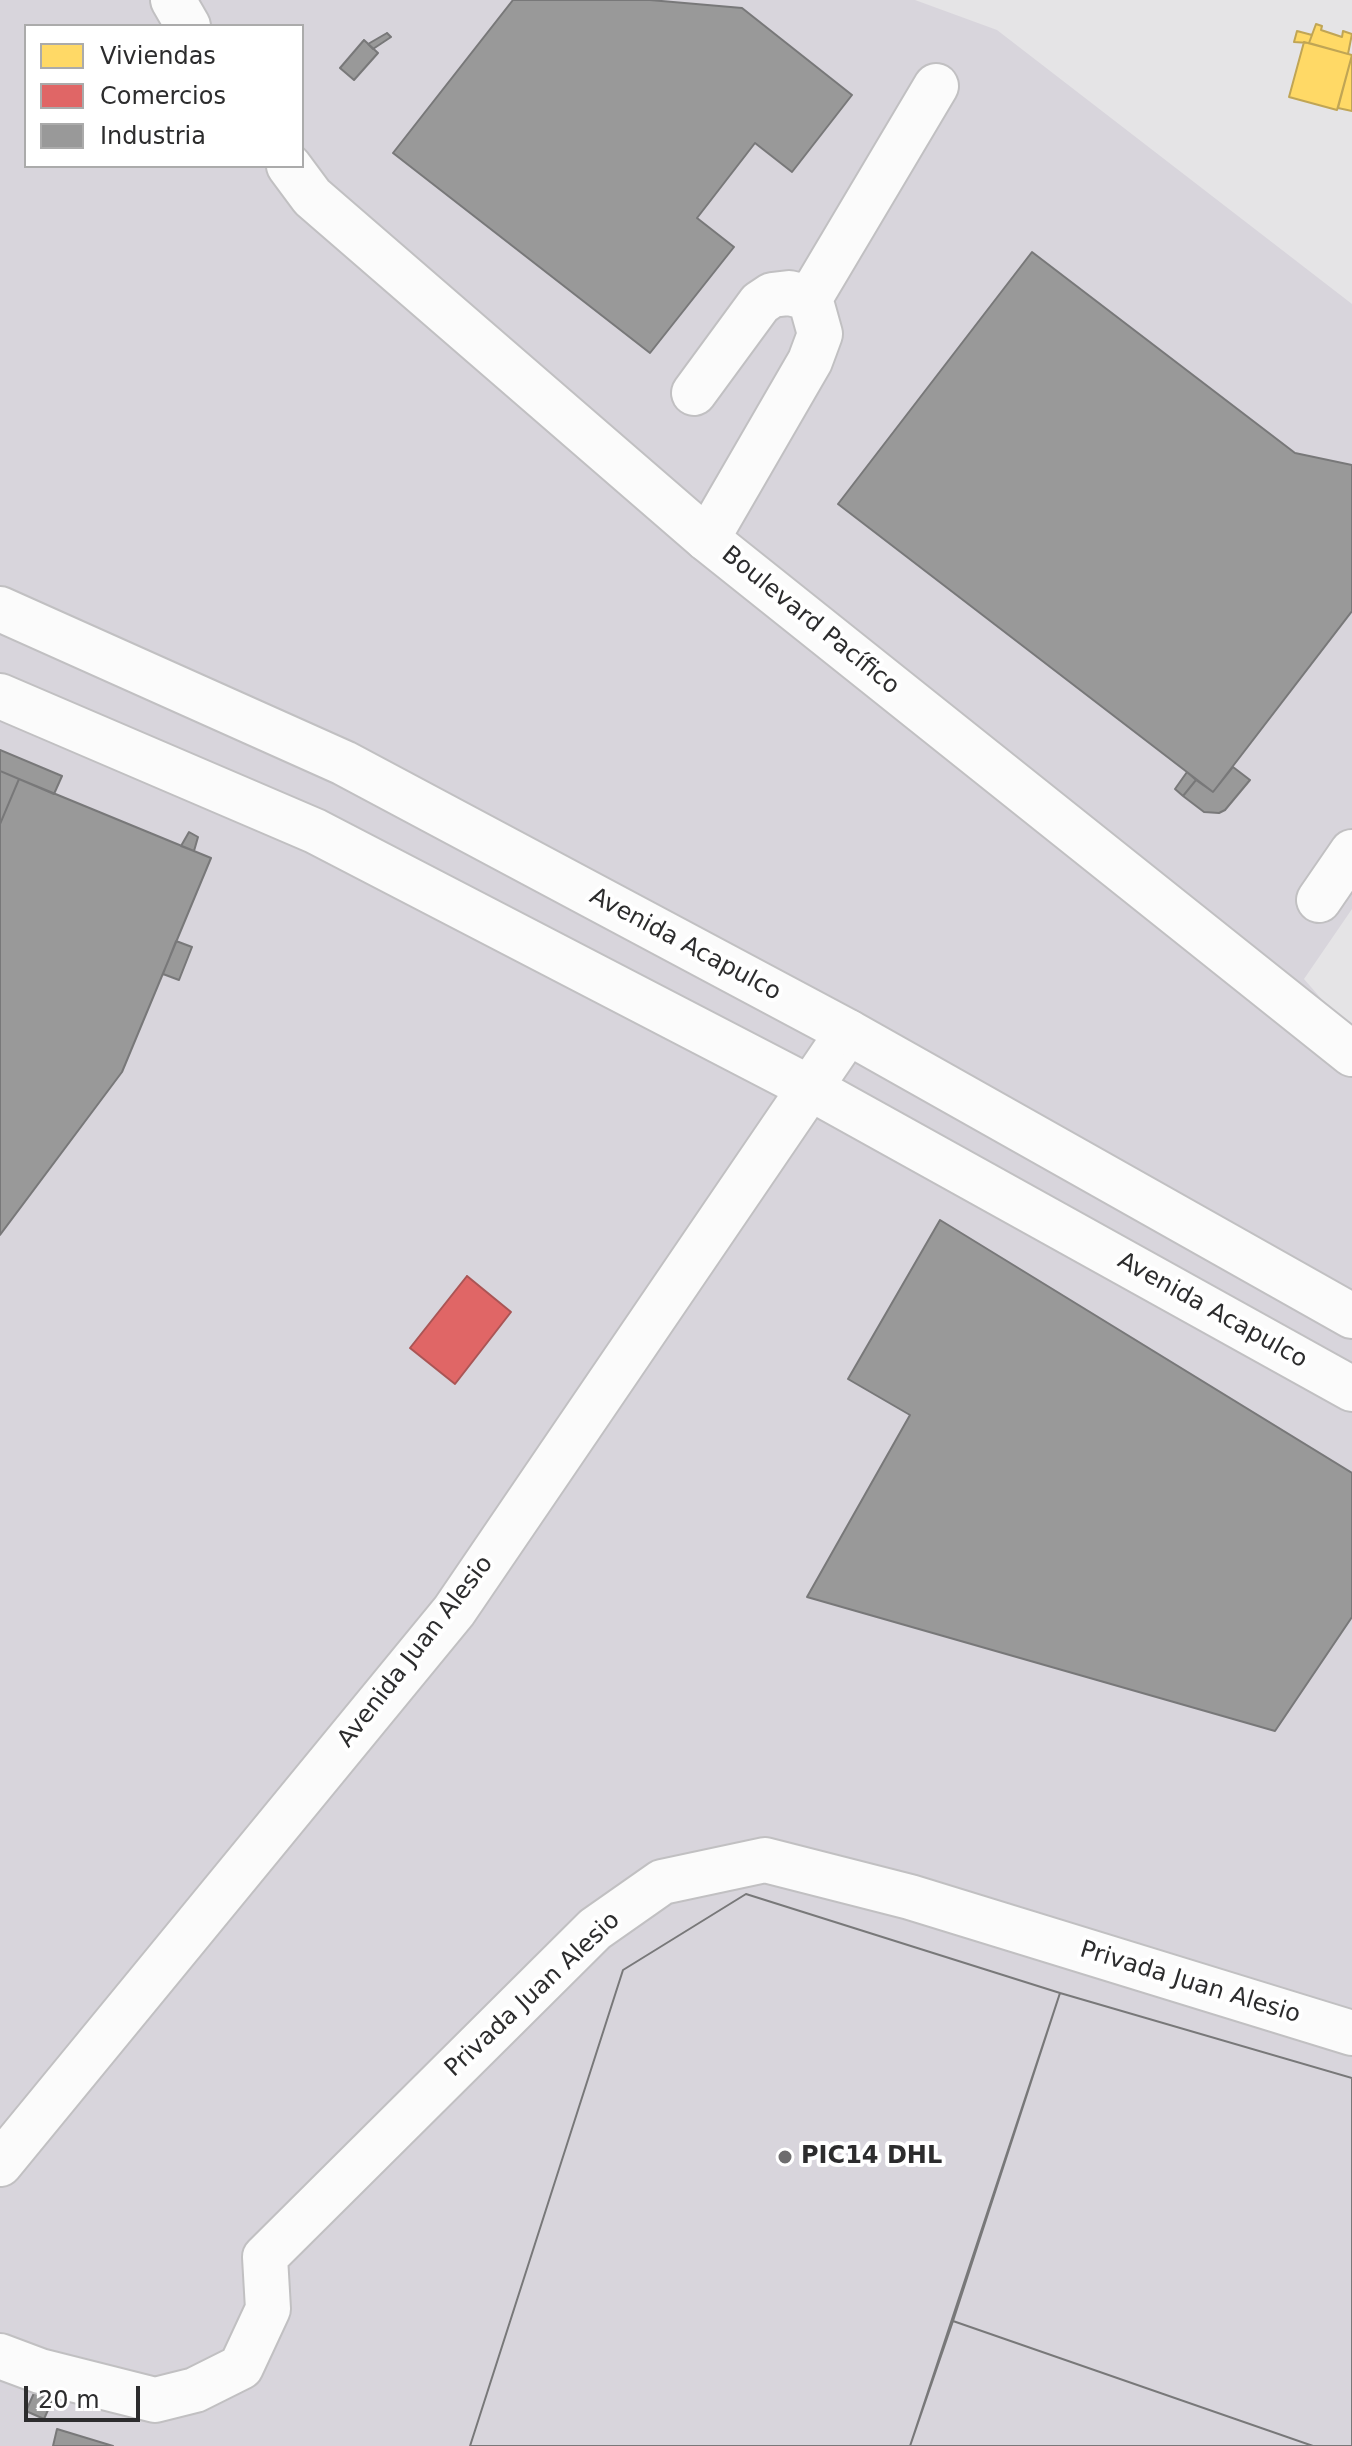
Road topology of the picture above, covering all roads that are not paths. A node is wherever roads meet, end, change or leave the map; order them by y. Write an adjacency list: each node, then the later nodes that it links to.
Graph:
1 (173, 0): 2 (main road)
2 (187, 24)
3 (936, 86): 5 (main road)
4 (290, 168): 7 (main road, Boulevard Pacífico)
5 (810, 298): 6 (main road); 7 (main road)
6 (694, 393)
7 (707, 539): 13 (main road, Boulevard Pacífico)
8 (0, 609): 12 (main road, Avenida Acapulco)
9 (0, 696): 14 (main road, Avenida Acapulco)
10 (1352, 852): 11 (main road)
11 (1319, 900)
12 (848, 1032): 14 (main road, Avenida Juan Alesio); 15 (main road, Avenida Acapulco)
13 (1352, 1054)
14 (810, 1088): 16 (main road, Avenida Acapulco); 18 (main road, Avenida Juan Alesio)
15 (1352, 1316)
16 (1352, 1389)
17 (1352, 2033): 19 (main road, Privada Juan Alesio)
18 (0, 2164)
19 (0, 2356)

